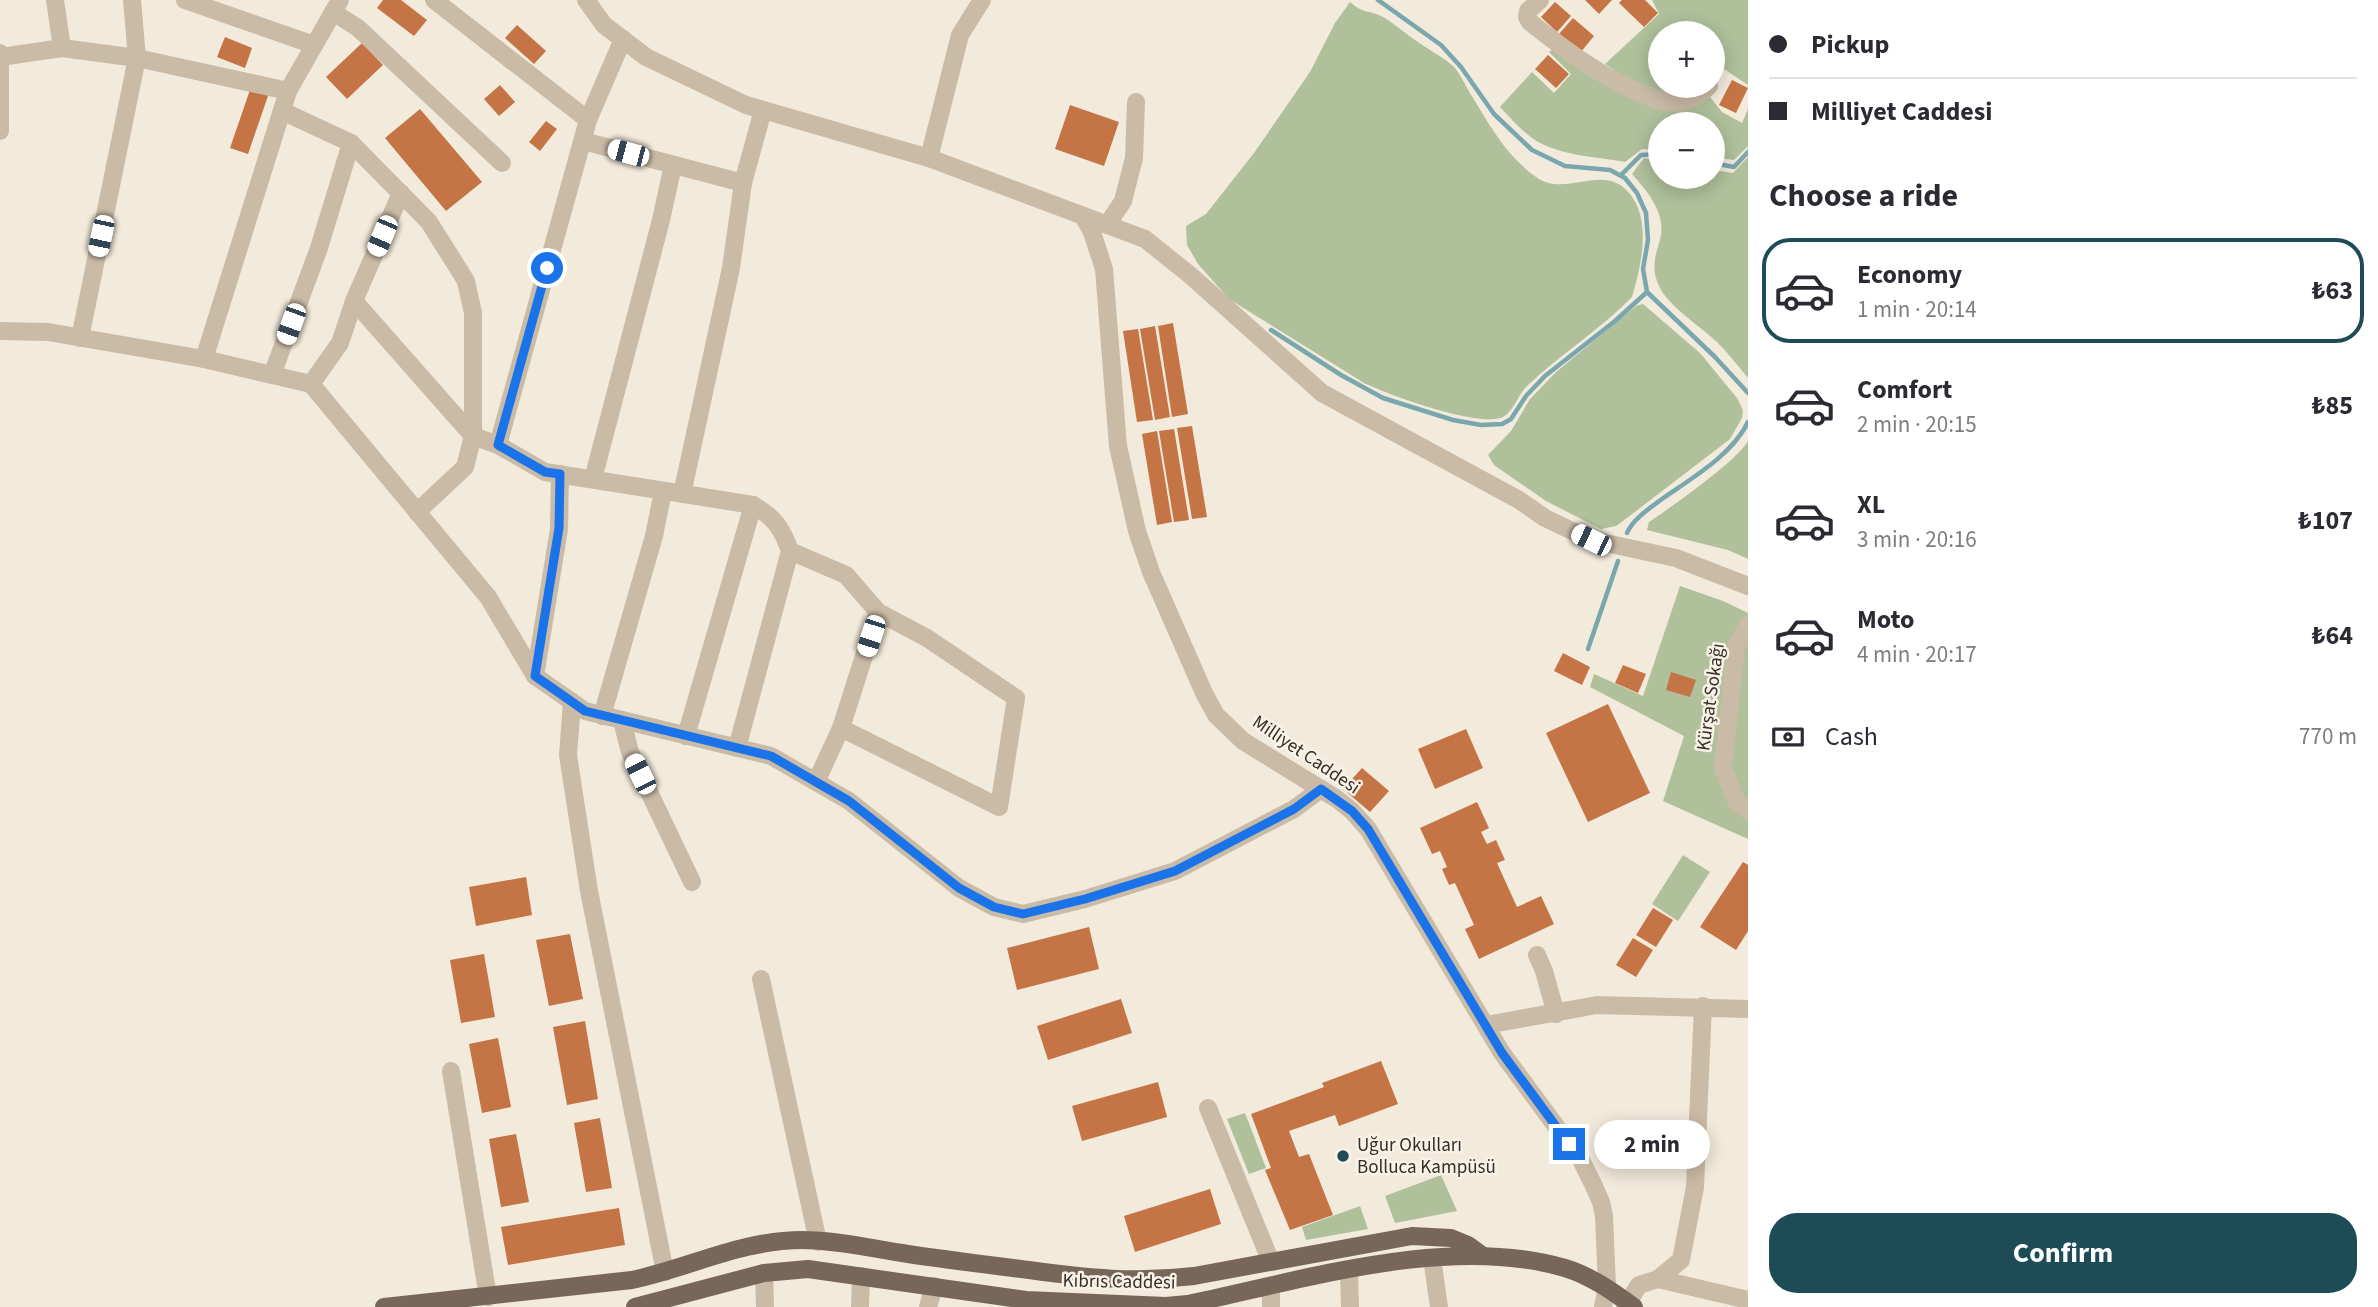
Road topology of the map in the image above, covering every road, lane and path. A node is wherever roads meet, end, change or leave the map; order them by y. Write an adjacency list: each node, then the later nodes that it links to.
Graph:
1 (55, 0): 11 (street)
2 (132, 0): 13 (street)
3 (185, 0): 10 (street)
4 (434, 0): 21 (street)
5 (586, 0): 9 (street)
6 (982, 0): 25 (street)
7 (1539, 0): 15 (street)
8 (336, 6): 10 (street); 26 (street)
9 (623, 39): 19 (street); 21 (street)
10 (314, 45): 14 (street)
11 (62, 48): 12 (street); 13 (street)
12 (0, 56): 22 (street)
13 (137, 58): 14 (street); 34 (street)
14 (288, 91): 20 (street)
15 (1648, 96)
16 (1654, 98): 17 (street)
17 (1691, 98)
18 (1136, 102): 31 (street)
19 (763, 110): 25 (street); 28 (street)
20 (282, 111): 24 (street); 35 (street)
21 (588, 120): 23 (street)
22 (0, 131)
23 (583, 141): 27 (street); 39 (street)
24 (351, 143): 29 (street); 36 (street)
25 (929, 158): 30 (street)
26 (502, 163)
27 (673, 165): 28 (street); 41 (street)
28 (743, 183): 43 (street)
29 (401, 193): 32 (street); 38 (street)
30 (1083, 216): 31 (street); 58 (street, Milliyet Caddesi)
31 (1107, 225): 47 (street)
32 (354, 301): 37 (street); 38 (street)
33 (0, 331): 34 (street)
34 (80, 338): 35 (street)
35 (204, 359): 36 (street)
36 (272, 375): 37 (street)
37 (311, 384): 45 (street)
38 (473, 436): 39 (street); 45 (street)
39 (498, 445): 40 (street)
40 (560, 474): 41 (street); 50 (street)
41 (593, 480): 42 (street)
42 (663, 491): 43 (street); 52 (street)
43 (682, 494): 44 (street)
44 (753, 505): 46 (street); 55 (street)
45 (417, 512): 50 (street)
46 (790, 551): 48 (street); 56 (street)
47 (1748, 586)
48 (878, 612): 54 (street); 54 (street)
49 (1748, 625): 59 (street, Kürşat Sokağı)
50 (535, 676): 51 (street)
51 (572, 702): 52 (street); 74 (street)
52 (602, 716): 53 (street)
53 (622, 721): 55 (street); 60 (street)
54 (841, 728): 57 (street)
55 (686, 736): 56 (street)
56 (737, 748): 57 (street)
57 (816, 782): 58 (street)
58 (1321, 789): 66 (street, Milliyet Caddesi)
59 (1748, 810)
60 (692, 882)
61 (1537, 955): 65 (street)
62 (761, 979): 69 (street)
63 (1703, 1006): 64 (street); 65 (street); 77 (street)
64 (1748, 1009)
65 (1556, 1014): 66 (street)
66 (1486, 1025): 80 (street, Milliyet Caddesi)
67 (451, 1071): 81 (street)
68 (1208, 1108): 72 (street)
69 (818, 1242): 72 (main road); 74 (main road)
70 (1483, 1256): 71 (main road, Kıbrıs Caddesi); 72 (main road); 80 (main road, Kıbrıs Caddesi)
71 (1432, 1258): 73 (main road, Kıbrıs Caddesi); 95 (street)
72 (1271, 1262)
73 (1349, 1270): 79 (main road, Kıbrıs Caddesi); 94 (street)
74 (665, 1272): 81 (main road)
75 (764, 1273): 76 (main road, Kıbrıs Caddesi); 83 (main road, Kıbrıs Caddesi); 90 (street)
76 (861, 1276): 78 (main road, Kıbrıs Caddesi); 91 (street)
77 (1658, 1279): 82 (street); 85 (street)
78 (934, 1286): 84 (main road, Kıbrıs Caddesi); 92 (street)
79 (1271, 1287): 87 (main road, Kıbrıs Caddesi); 93 (street)
80 (1607, 1287): 85 (main road, Kıbrıs Caddesi); 96 (street, Milliyet Caddesi)
81 (488, 1297): 88 (main road)
82 (1748, 1300)
83 (670, 1303): 89 (main road, Kıbrıs Caddesi)
84 (1026, 1303): 86 (main road, Kıbrıs Caddesi)
85 (1629, 1305)
86 (1096, 1306): 87 (main road, Kıbrıs Caddesi)
87 (1188, 1306)
88 (384, 1307)
89 (635, 1307)
90 (765, 1307)
91 (860, 1307)
92 (928, 1307)
93 (1271, 1307)
94 (1350, 1307)
95 (1439, 1307)
96 (1603, 1307)

